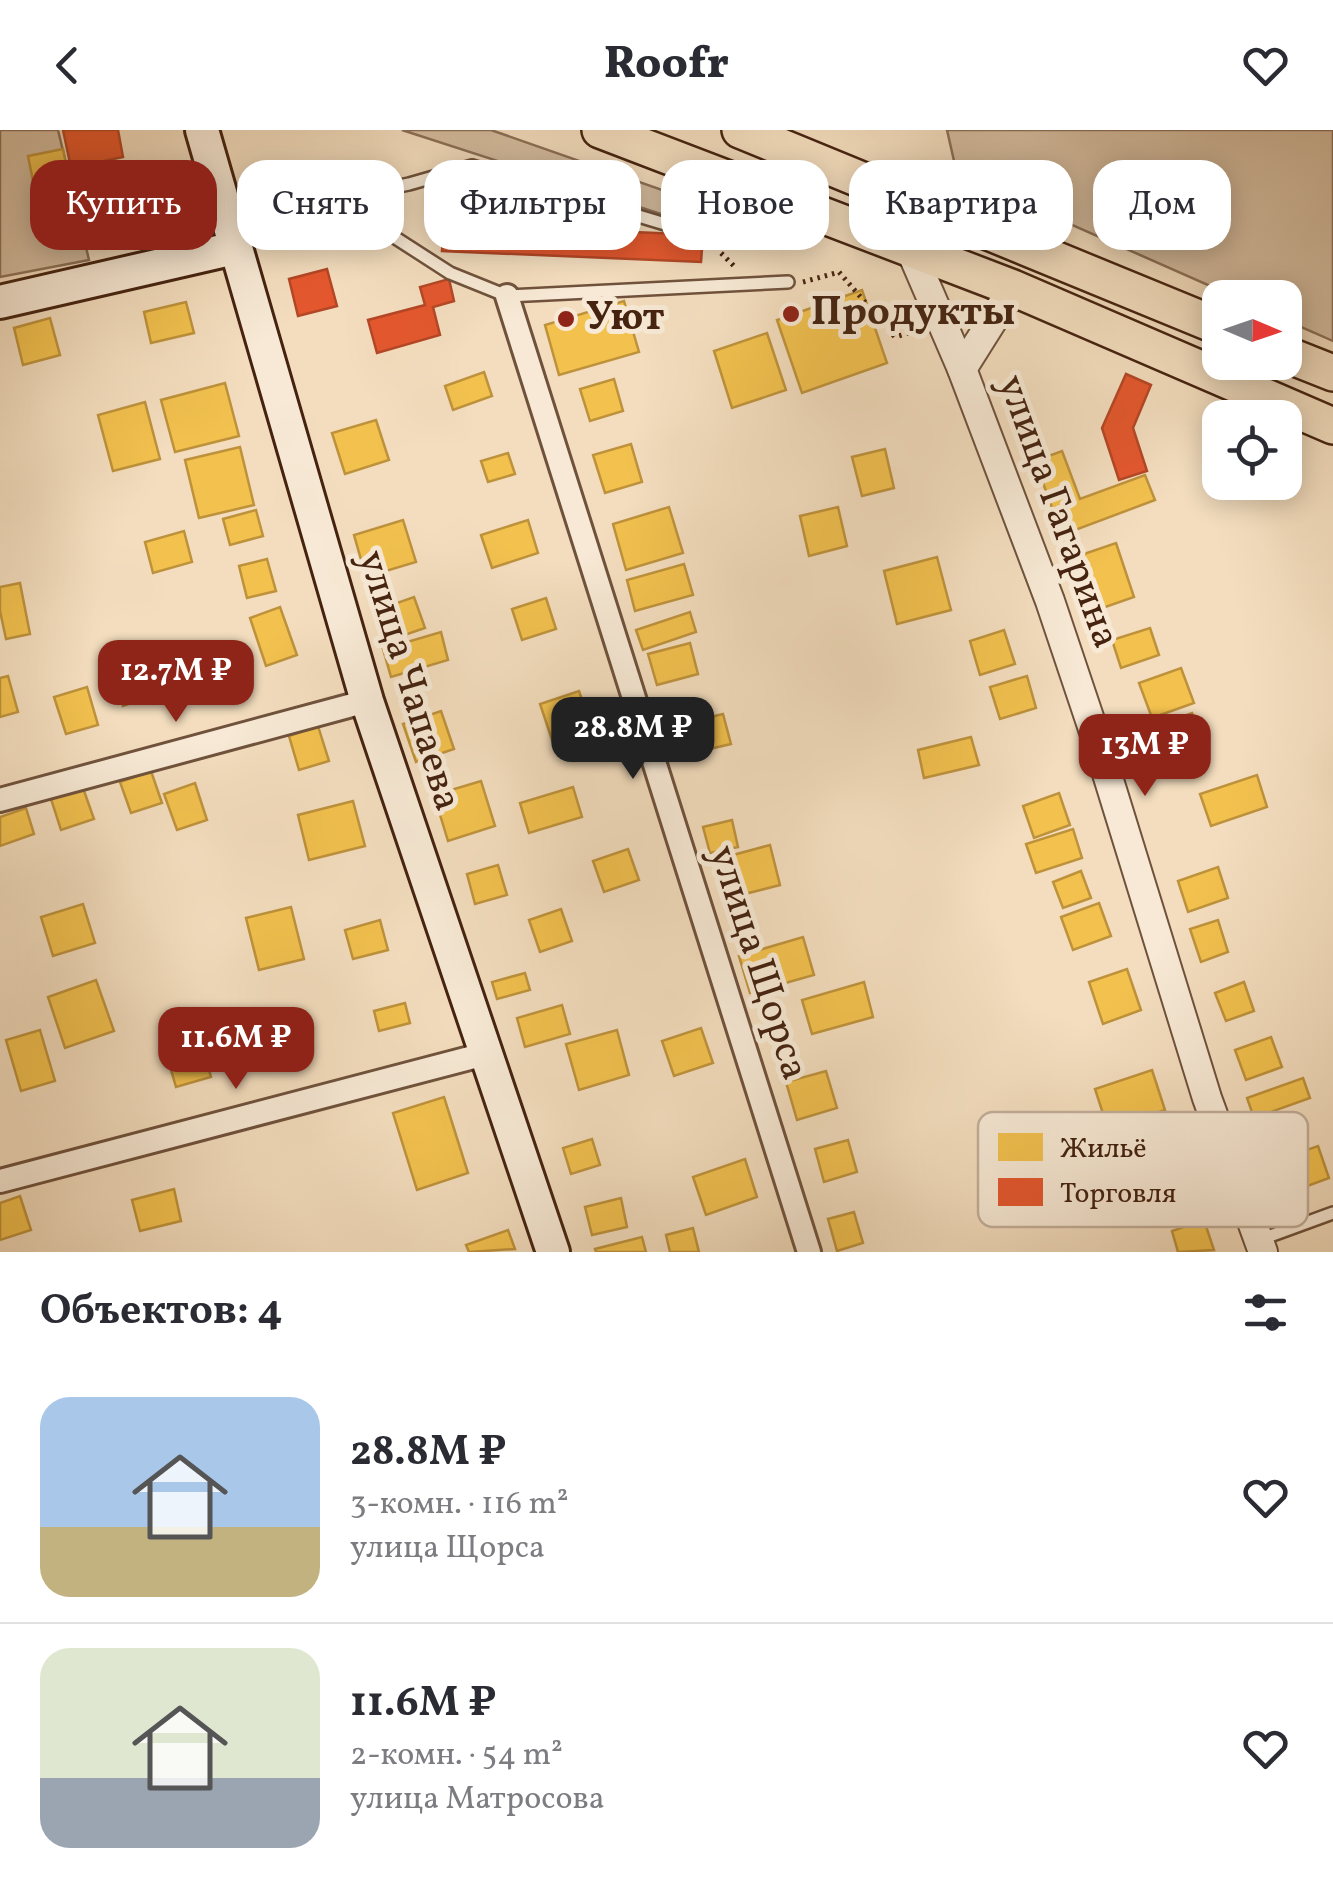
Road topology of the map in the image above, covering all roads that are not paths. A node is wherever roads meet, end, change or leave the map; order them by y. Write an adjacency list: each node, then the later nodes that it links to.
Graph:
1 (202, 130): 9 (main road, улица Чапаева)
2 (600, 130): 6 (main road)
3 (740, 130): 16 (main road)
4 (404, 185): 5 (lane)
5 (661, 223)
6 (849, 223)
7 (404, 243): 14 (lane)
8 (237, 245): 9 (lane)
9 (235, 248): 15 (main road); 21 (main road, улица Чапаева)
10 (911, 250): 18 (street, улица Гагарина)
11 (919, 250): 13 (main road)
12 (788, 282): 14 (lane)
13 (1013, 288): 18 (street, улица Гагарина); 20 (main road)
14 (507, 296): 31 (street, улица Щорса)
15 (0, 302)
16 (1202, 320)
17 (1302, 361): 19 (main road)
18 (962, 369): 24 (street, улица Гагарина)
19 (1333, 374)
20 (1333, 426)
21 (366, 701): 22 (street); 23 (main road, улица Чапаева)
22 (0, 800)
23 (484, 1054): 25 (street); 30 (main road, улица Чапаева)
24 (1212, 1112)
25 (0, 1182)
26 (1333, 1213): 27 (lane)
27 (1308, 1224)
28 (1302, 1227): 29 (lane)
29 (1261, 1246)
30 (553, 1252)
31 (809, 1252)

